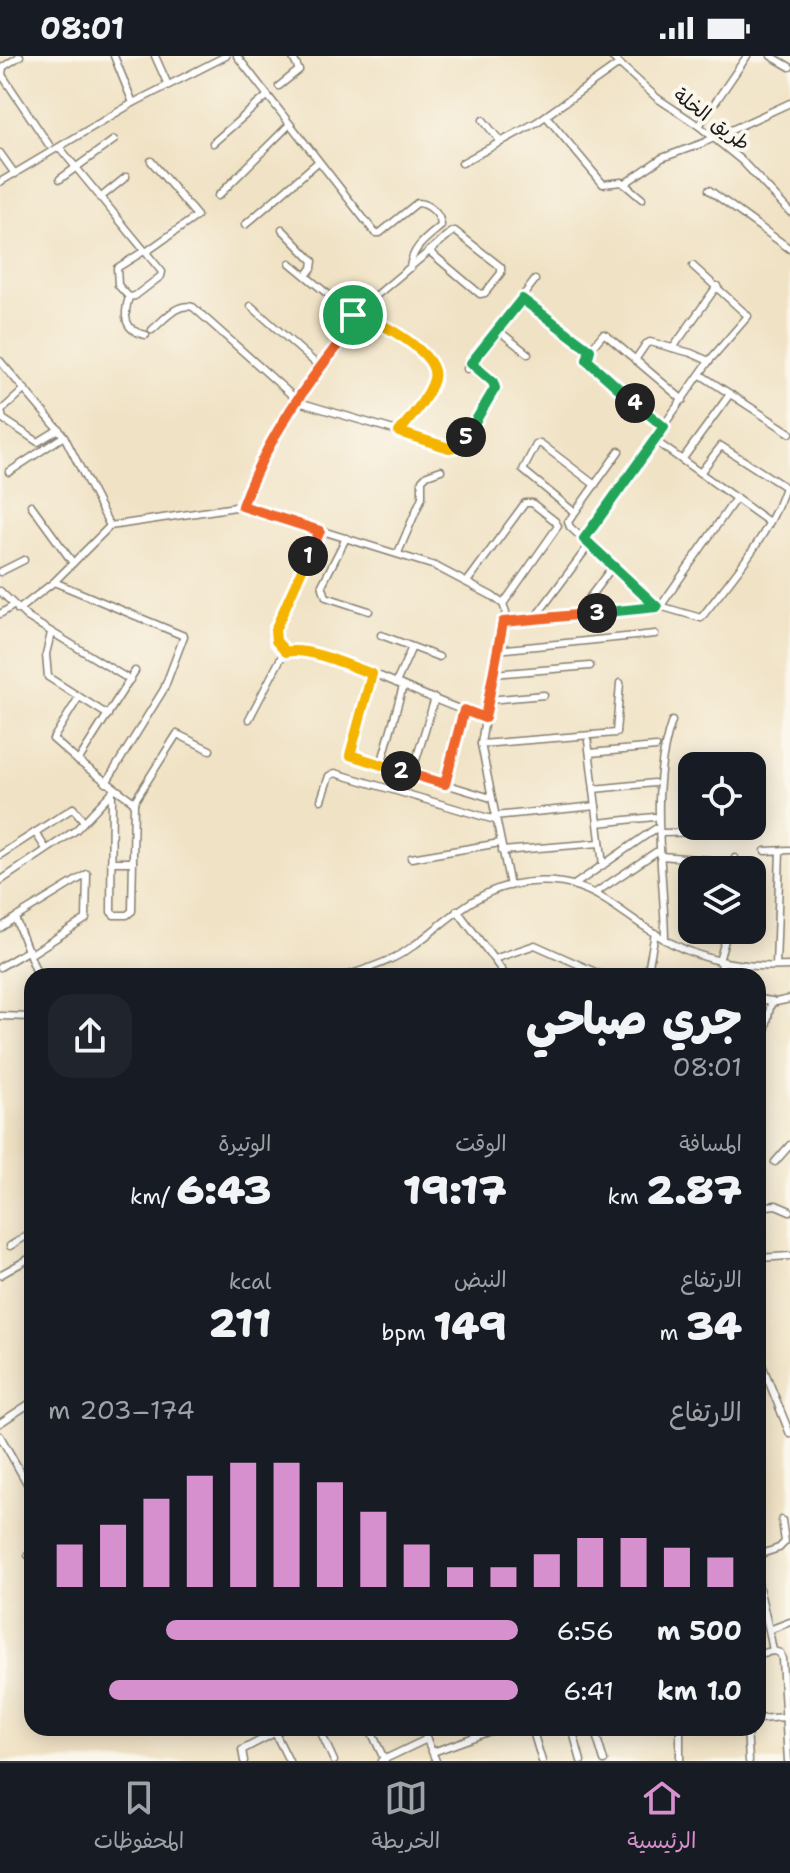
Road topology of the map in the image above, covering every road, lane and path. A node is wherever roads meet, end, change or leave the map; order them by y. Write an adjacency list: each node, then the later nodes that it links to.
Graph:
1 (20, 56): 25 (street)
2 (114, 56): 15 (street)
3 (155, 56): 12 (street)
4 (226, 56): 12 (street)
5 (237, 56): 14 (street)
6 (292, 56): 13 (street)
7 (611, 56): 10 (street, طريق الخلة)
8 (747, 56): 20 (street)
9 (771, 56): 11 (street)
10 (619, 64): 17 (street); 20 (street, طريق الخلة)
11 (790, 67)
12 (168, 85): 15 (street)
13 (279, 86)
14 (267, 96): 19 (street); 24 (street)
15 (133, 103): 26 (street)
16 (790, 103): 21 (street)
17 (546, 116): 23 (street); 36 (street)
18 (483, 120): 23 (street)
19 (289, 125): 29 (street); 38 (street)
20 (699, 126): 21 (street, طريق الخلة)
21 (714, 138): 36 (street); 41 (street, طريق الخلة)
22 (114, 140): 31 (street)
23 (501, 142): 30 (street)
24 (213, 143)
25 (49, 145)
26 (60, 148): 31 (street); 32 (street)
27 (0, 153): 32 (street)
28 (151, 161): 46 (street)
29 (318, 162): 42 (street); 49 (street)
30 (462, 163)
31 (76, 168): 34 (street); 39 (street)
32 (15, 174): 35 (street)
33 (126, 177): 39 (street)
34 (60, 179)
35 (0, 182)
36 (624, 184): 40 (street)
37 (709, 190): 44 (street)
38 (218, 196)
39 (100, 198): 46 (street)
40 (642, 199)
41 (790, 212)
42 (245, 225)
43 (282, 229): 50 (street)
44 (790, 249)
45 (429, 251): 45 (street); 49 (street)
46 (145, 252): 53 (street); 53 (street)
47 (290, 263): 50 (street)
48 (693, 266): 52 (street)
49 (410, 268): 56 (street)
50 (306, 276): 56 (street)
51 (535, 280): 54 (street)
52 (717, 286): 58 (street); 63 (street)
53 (129, 297): 68 (street)
54 (522, 299): 57 (street); 59 (street)
55 (251, 306): 64 (street)
56 (354, 314): 64 (street); 72 (street)
57 (498, 330): 60 (street); 72 (street)
58 (673, 348): 61 (street); 63 (street)
59 (590, 350): 61 (street); 70 (street)
60 (528, 354)
61 (635, 360): 69 (street)
62 (0, 361): 66 (street)
63 (709, 361): 65 (street)
64 (321, 368): 68 (street)
65 (701, 375): 67 (street); 69 (street)
66 (25, 389): 71 (street); 71 (street)
67 (730, 394): 73 (street); 76 (street)
68 (296, 400): 72 (street); 84 (street)
69 (683, 400): 70 (street)
70 (664, 427): 74 (street)
71 (62, 432): 78 (street); 87 (street)
72 (399, 432)
73 (790, 433)
74 (654, 440): 76 (street); 90 (street)
75 (619, 451): 80 (street)
76 (682, 460): 79 (street)
77 (441, 470): 91 (street)
78 (9, 472)
79 (700, 473): 81 (street); 82 (street)
80 (595, 485): 85 (street); 85 (street)
81 (788, 488): 86 (street)
82 (736, 498): 86 (street); 100 (street)
83 (31, 505): 93 (street)
84 (242, 506): 87 (street); 88 (street)
85 (574, 512): 90 (street)
86 (769, 522): 100 (street)
87 (110, 526): 93 (street)
88 (320, 531): 89 (street); 112 (street)
89 (346, 538): 91 (street); 102 (street)
90 (587, 541): 94 (street); 105 (street)
91 (398, 553): 97 (street)
92 (24, 560): 95 (street)
93 (73, 563): 96 (street)
94 (613, 566): 100 (street); 104 (street)
95 (0, 572)
96 (54, 582): 101 (street); 138 (street)
97 (467, 582): 99 (street); 99 (street)
98 (0, 591): 101 (street)
99 (503, 604): 106 (street)
100 (658, 607): 104 (street)
101 (15, 608): 103 (street); 107 (street)
102 (369, 611)
103 (0, 614)
104 (577, 614): 105 (street)
105 (534, 619): 106 (street)
106 (503, 622): 111 (street)
107 (51, 633): 118 (street); 122 (street)
108 (655, 634): 111 (street)
109 (381, 635): 110 (street)
110 (412, 647): 113 (street); 120 (street)
111 (496, 650): 117 (street)
112 (286, 652): 116 (street); 128 (street)
113 (439, 657)
114 (590, 666): 117 (street)
115 (135, 671): 118 (street)
116 (372, 674): 120 (street); 136 (street)
117 (493, 674): 124 (street)
118 (130, 680): 126 (street)
119 (620, 683): 131 (street)
120 (400, 684): 123 (street); 136 (street)
121 (544, 695): 124 (street)
122 (79, 697): 126 (street); 135 (street)
123 (435, 698): 125 (street); 137 (street)
124 (488, 700): 127 (street)
125 (464, 710): 127 (street); 140 (street)
126 (108, 715): 135 (street)
127 (485, 718): 131 (street)
128 (249, 719)
129 (672, 721): 152 (street)
130 (588, 741): 134 (street)
131 (481, 744): 143 (street)
132 (656, 747): 134 (street)
133 (210, 750): 145 (street)
134 (590, 753): 141 (street)
135 (78, 761): 138 (street)
136 (381, 765): 137 (street)
137 (412, 773): 140 (street)
138 (106, 783): 142 (street)
139 (654, 783): 141 (street)
140 (445, 784): 143 (street)
141 (594, 789): 146 (street)
142 (113, 791): 145 (street); 150 (street); 167 (street)
143 (491, 798): 148 (street)
144 (321, 800): 148 (street)
145 (134, 802): 168 (street)
146 (596, 806): 148 (street); 151 (street)
147 (654, 817): 151 (street)
148 (495, 818): 158 (street)
149 (56, 819): 150 (street); 154 (street); 155 (street)
150 (84, 821): 155 (street)
151 (598, 823): 157 (street)
152 (658, 831): 153 (street); 156 (street); 164 (street)
153 (678, 831)
154 (35, 832): 159 (street); 163 (street)
155 (67, 836): 159 (street)
156 (638, 841): 164 (street); 169 (street)
157 (600, 843): 158 (street); 169 (street)
158 (501, 847): 166 (street); 172 (street)
159 (46, 849): 170 (street)
160 (790, 850): 162 (street)
161 (765, 851): 162 (street)
162 (780, 851): 175 (street)
163 (0, 855)
164 (656, 855): 165 (street); 173 (street); 180 (street)
165 (678, 857)
166 (411, 858)
167 (111, 862): 168 (street); 168 (street)
168 (133, 862)
169 (603, 865): 171 (street)
170 (0, 881)
171 (574, 885): 172 (street); 173 (street)
172 (510, 886): 174 (street)
173 (595, 893): 179 (street)
174 (457, 910): 183 (street); 189 (street)
175 (778, 911): 176 (street); 185 (street)
176 (790, 911)
177 (15, 918): 178 (street); 182 (street); 182 (street)
178 (0, 928)
179 (655, 933): 180 (street); 192 (street)
180 (665, 940): 184 (street)
181 (724, 944): 184 (street)
182 (30, 952): 187 (street); 188 (street)
183 (494, 959): 190 (street); 191 (street)
184 (720, 961): 185 (street); 193 (street)
185 (776, 966): 186 (street)
186 (790, 966)
187 (0, 967)
188 (35, 968)
189 (367, 968)
190 (500, 968)
191 (586, 968)
192 (648, 968)
193 (720, 968)
194 (790, 999): 196 (street)
195 (766, 1000): 196 (street)
196 (772, 1001): 199 (street)
197 (0, 1016): 198 (street)
198 (24, 1017)
199 (766, 1028)
200 (790, 1145): 201 (street)
201 (775, 1162)
202 (766, 1206): 203 (street)
203 (790, 1211)
204 (24, 1237): 205 (street)
205 (10, 1246)
206 (790, 1256): 207 (street)
207 (766, 1258)
208 (24, 1262): 209 (street)
209 (0, 1275)
210 (766, 1375): 213 (street)
211 (24, 1407): 212 (street)
212 (0, 1423)
213 (790, 1434)
214 (0, 1436): 215 (street)
215 (24, 1478)
216 (782, 1520): 217 (street)
217 (766, 1552)
218 (766, 1617): 220 (street)
219 (790, 1622): 220 (street)
220 (769, 1630): 221 (street)
221 (773, 1651): 222 (street); 223 (street)
222 (766, 1652)
223 (785, 1717): 224 (street); 248 (street)
224 (766, 1718)
225 (269, 1736): 239 (street)
226 (276, 1736): 240 (street)
227 (323, 1736): 241 (street)
228 (373, 1736): 238 (street)
229 (426, 1736): 236 (street)
230 (477, 1736): 237 (street)
231 (534, 1736): 243 (street)
232 (574, 1736): 244 (street)
233 (596, 1736): 245 (street)
234 (680, 1736): 246 (street)
235 (747, 1736): 247 (street)
236 (427, 1739): 237 (street); 238 (street)
237 (433, 1752): 242 (street)
238 (382, 1760)
239 (244, 1761)
240 (289, 1761)
241 (334, 1761)
242 (436, 1761)
243 (542, 1761)
244 (581, 1761)
245 (604, 1761)
246 (680, 1761)
247 (749, 1761)
248 (788, 1761)

